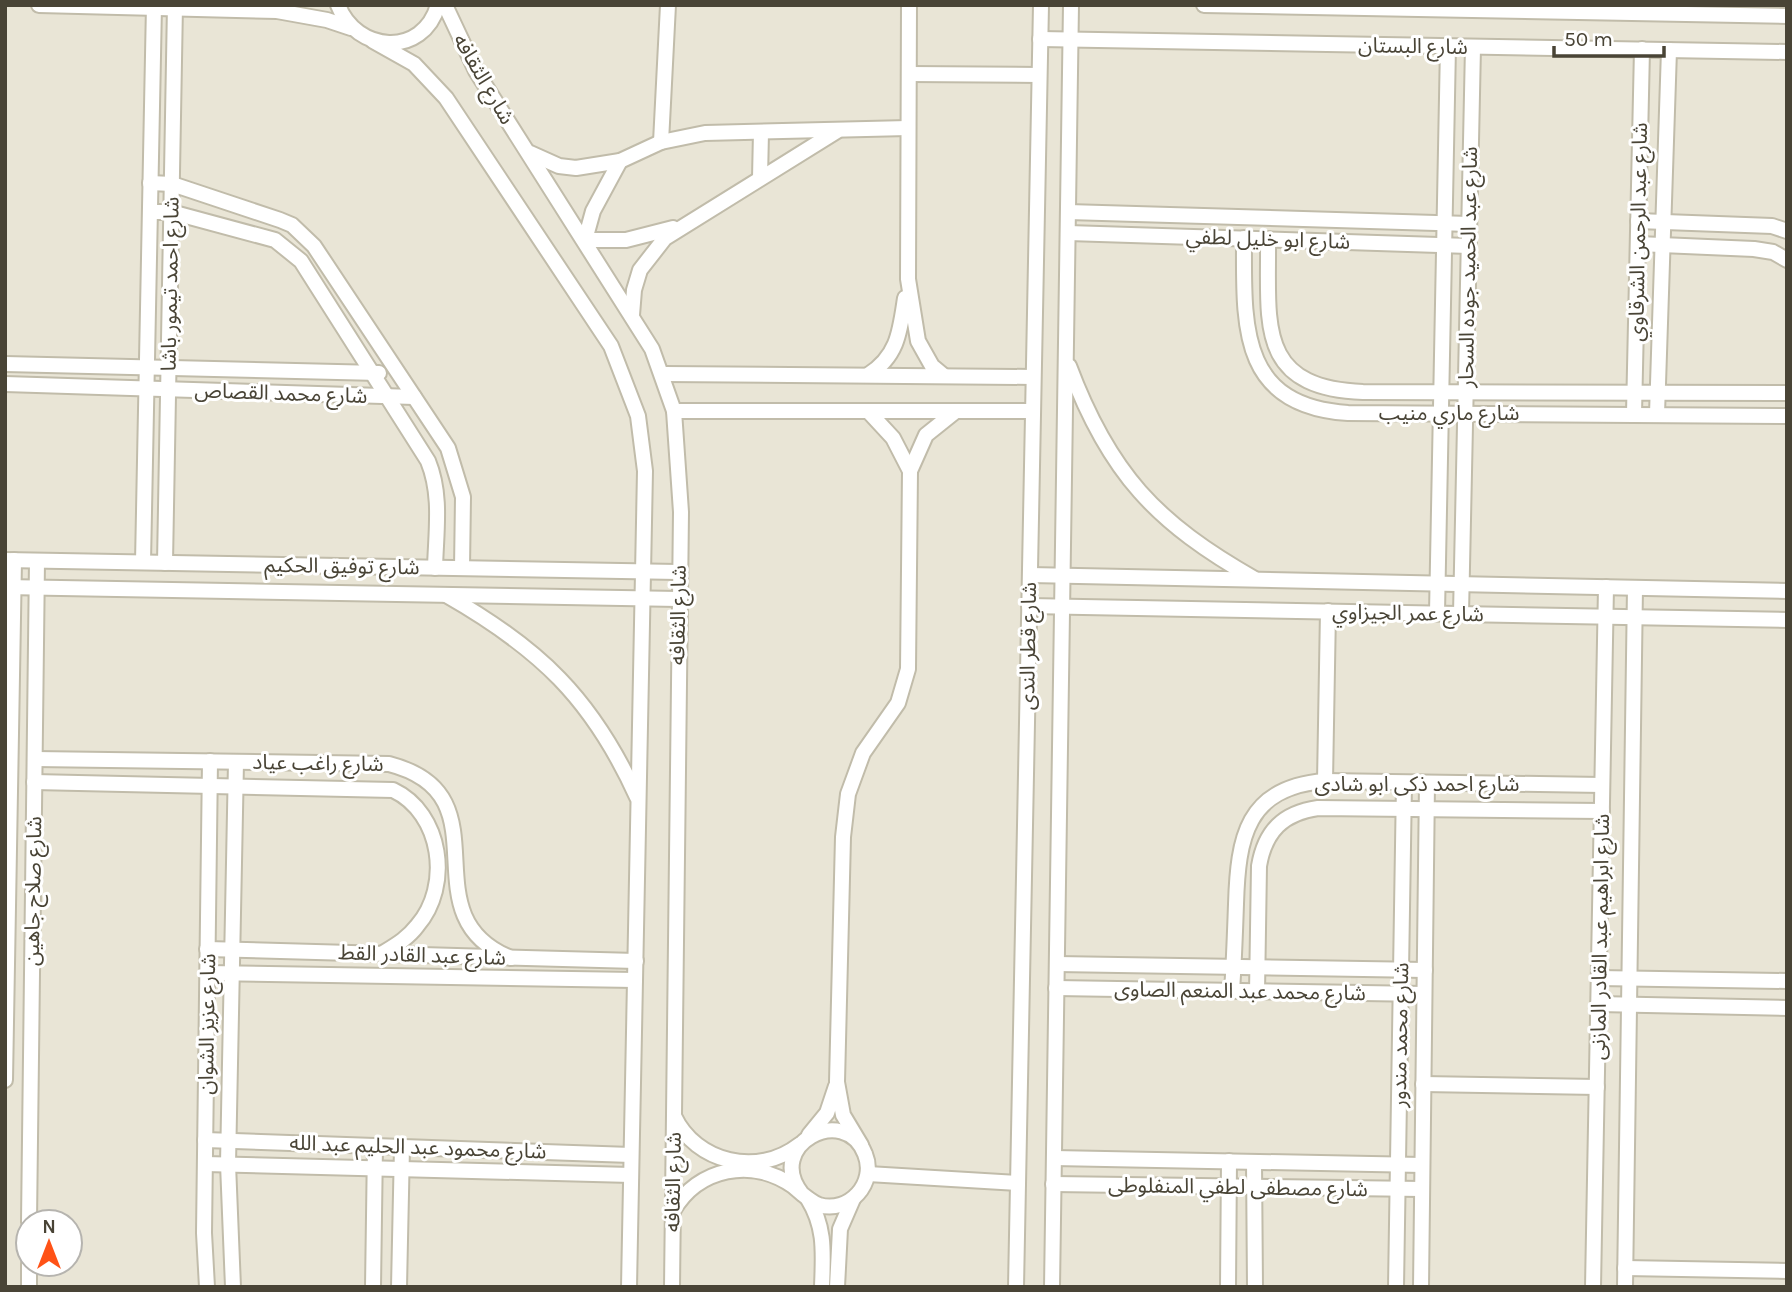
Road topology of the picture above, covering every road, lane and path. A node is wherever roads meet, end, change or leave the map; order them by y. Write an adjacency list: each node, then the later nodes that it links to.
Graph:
1 (38, 5): 10 (street, شارع الثقافه)
2 (338, 5): 14 (street)
3 (438, 5): 17 (street)
4 (444, 5): 29 (street, شارع الثقافه)
5 (668, 5): 28 (street)
6 (909, 5): 23 (street)
7 (1041, 5): 15 (street, شارع قطر الندى)
8 (1071, 5): 16 (street, شارع قطر الندى)
9 (1204, 5): 12 (street, شارع البستان)
10 (154, 7): 11 (street, شارع الثقافه); 32 (street, شارع احمد تيمور باشا)
11 (175, 7): 14 (street, شارع الثقافه); 33 (street, شارع احمد تيمور باشا)
12 (1519, 8): 13 (street, شارع البستان)
13 (1787, 16)
14 (351, 28): 17 (street, شارع الثقافه)
15 (1040, 40): 16 (street, شارع البستان); 24 (street, شارع قطر الندى)
16 (1071, 40): 18 (street, شارع البستان); 36 (street, شارع قطر الندى)
17 (373, 41): 90 (street, شارع الثقافه)
18 (1448, 46): 19 (street, شارع البستان); 39 (street, شارع عبد الحميد جوده السحار)
19 (1473, 47): 20 (street, شارع البستان); 41 (street, شارع عبد الحميد جوده السحار)
20 (1642, 49): 21 (street, شارع البستان); 37 (street, شارع عبد الرحمن الشرقاوي)
21 (1669, 50): 22 (street, شارع البستان); 38 (street, شارع عبد الرحمن الشرقاوي)
22 (1787, 52)
23 (909, 74): 24 (street); 25 (street)
24 (1040, 75): 63 (street, شارع قطر الندى)
25 (908, 128): 26 (street); 52 (street)
26 (839, 130): 27 (street); 31 (street)
27 (761, 132): 28 (street); 31 (street)
28 (661, 142): 30 (street)
29 (527, 151): 30 (street); 46 (street, شارع الثقافه)
30 (620, 161): 46 (street)
31 (760, 178): 40 (street)
32 (150, 183): 33 (street, شارع محمد القصاص); 34 (street, شارع احمد تيمور باشا)
33 (172, 184): 35 (street, شارع احمد تيمور باشا); 59 (street, شارع محمد القصاص)
34 (150, 212): 35 (street, شارع محمد القصاص); 56 (street, شارع احمد تيمور باشا)
35 (172, 212): 57 (street, شارع احمد تيمور باشا); 58 (street, شارع محمد القصاص)
36 (1068, 212): 39 (street, شارع ابو خليل لطفي); 43 (street, شارع قطر الندى)
37 (1638, 220): 38 (street); 47 (street, شارع عبد الرحمن الشرقاوي)
38 (1663, 222): 42 (street); 49 (street, شارع عبد الرحمن الشرقاوي)
39 (1444, 223): 41 (street, شارع ابو خليل لطفي); 48 (street, شارع عبد الحميد جوده السحار)
40 (684, 224): 46 (street); 53 (street)
41 (1469, 224): 50 (street, شارع عبد الحميد جوده السحار)
42 (1787, 231)
43 (1068, 233): 44 (street, شارع ابو خليل لطفي); 54 (street, شارع قطر الندى)
44 (1244, 239): 45 (street, شارع ابو خليل لطفي); 78 (street, شارع ماري منيب)
45 (1268, 239): 48 (street, شارع ابو خليل لطفي); 67 (street, شارع ماري منيب)
46 (584, 240): 53 (street, شارع الثقافه)
47 (1637, 244): 49 (street); 69 (street, شارع عبد الرحمن الشرقاوي)
48 (1444, 245): 50 (street, شارع ابو خليل لطفي); 67 (street, شارع عبد الحميد جوده السحار)
49 (1662, 245): 51 (street); 70 (street, شارع عبد الرحمن الشرقاوي)
50 (1469, 246): 68 (street, شارع عبد الحميد جوده السحار)
51 (1787, 260)
52 (908, 279): 61 (street); 62 (street)
53 (632, 315): 60 (street, شارع الثقافه)
54 (1066, 358): 93 (street, شارع قطر الندى); 94 (street)
55 (5, 364): 56 (street, شارع محمد القصاص)
56 (146, 367): 57 (street, شارع محمد القصاص); 65 (street, شارع احمد تيمور باشا)
57 (169, 368): 58 (street, شارع محمد القصاص); 66 (street, شارع احمد تيمور باشا)
58 (373, 373): 59 (street, شارع محمد القصاص); 72 (street, شارع محمد القصاص)
59 (398, 373): 73 (street, شارع محمد القصاص)
60 (664, 374): 61 (street); 74 (street, شارع الثقافه)
61 (868, 375): 62 (street)
62 (944, 376): 63 (street)
63 (1034, 377): 77 (street, شارع قطر الندى)
64 (5, 384): 65 (street, شارع محمد القصاص)
65 (146, 389): 66 (street, شارع محمد القصاص); 86 (street, شارع احمد تيمور باشا)
66 (168, 389): 72 (street, شارع محمد القصاص); 87 (street, شارع احمد تيمور باشا)
67 (1441, 390): 68 (street, شارع ماري منيب); 78 (street, شارع عبد الحميد جوده السحار)
68 (1466, 390): 69 (street, شارع ماري منيب); 79 (street, شارع عبد الحميد جوده السحار)
69 (1634, 392): 70 (street, شارع ماري منيب); 80 (street, شارع عبد الرحمن الشرقاوي)
70 (1658, 392): 71 (street, شارع ماري منيب); 81 (street, شارع عبد الرحمن الشرقاوي)
71 (1787, 393)
72 (388, 396): 73 (street, شارع محمد القصاص); 88 (street, شارع محمد القصاص)
73 (414, 397): 89 (street, شارع محمد القصاص)
74 (674, 411): 75 (street); 91 (street, شارع الثقافه)
75 (868, 411): 76 (street); 83 (street)
76 (956, 411): 77 (street); 83 (street)
77 (1033, 411): 92 (street, شارع قطر الندى)
78 (1441, 412): 79 (street, شارع ماري منيب); 95 (street, شارع عبد الحميد جوده السحار)
79 (1466, 412): 80 (street, شارع ماري منيب); 96 (street, شارع عبد الحميد جوده السحار)
80 (1633, 414): 81 (street, شارع ماري منيب)
81 (1657, 414): 82 (street, شارع ماري منيب)
82 (1787, 416)
83 (910, 471): 156 (street)
84 (10, 560): 85 (street, شارع توفيق الحكيم); 97 (street, شارع صلاح جاهين)
85 (37, 561): 86 (street, شارع توفيق الحكيم); 98 (street, شارع صلاح جاهين)
86 (143, 562): 87 (street, شارع توفيق الحكيم)
87 (165, 563): 88 (street, شارع توفيق الحكيم)
88 (435, 568): 89 (street, شارع توفيق الحكيم)
89 (462, 568): 90 (street, شارع توفيق الحكيم)
90 (643, 571): 91 (street, شارع توفيق الحكيم); 103 (street, شارع الثقافه)
91 (678, 572): 104 (street, شارع الثقافه)
92 (1030, 575): 93 (street, شارع عمر الجيزاوي); 105 (street, شارع قطر الندى)
93 (1063, 576): 94 (street, شارع عمر الجيزاوي); 106 (street, شارع قطر الندى)
94 (1256, 580): 95 (street, شارع عمر الجيزاوي)
95 (1438, 584): 96 (street, شارع عمر الجيزاوي); 108 (street, شارع عبد الحميد جوده السحار)
96 (1462, 584): 99 (street, شارع عمر الجيزاوي); 109 (street, شارع عبد الحميد جوده السحار)
97 (9, 587): 98 (street, شارع توفيق الحكيم); 127 (street, شارع صلاح جاهين)
98 (37, 587): 102 (street, شارع توفيق الحكيم); 113 (street, شارع صلاح جاهين)
99 (1606, 587): 100 (street, شارع عمر الجيزاوي); 110 (street, شارع ابراهيم عبد القادر المازنى)
100 (1635, 588): 101 (street, شارع عمر الجيزاوي); 111 (street, شارع ابراهيم عبد القادر المازنى)
101 (1787, 591)
102 (444, 595): 103 (street, شارع توفيق الحكيم); 123 (street)
103 (642, 598): 104 (street, شارع توفيق الحكيم); 123 (street, شارع الثقافه)
104 (678, 599): 159 (street, شارع الثقافه)
105 (1029, 606): 106 (street, شارع عمر الجيزاوي); 178 (street, شارع قطر الندى)
106 (1062, 606): 107 (street, شارع عمر الجيزاوي); 134 (street, شارع قطر الندى)
107 (1328, 611): 108 (street, شارع عمر الجيزاوي); 116 (street)
108 (1437, 613): 109 (street, شارع عمر الجيزاوي)
109 (1461, 614): 110 (street, شارع عمر الجيزاوي)
110 (1605, 617): 111 (street, شارع عمر الجيزاوي); 122 (street, شارع ابراهيم عبد القادر المازنى)
111 (1635, 617): 112 (street, شارع عمر الجيزاوي); 144 (street, شارع ابراهيم عبد القادر المازنى)
112 (1787, 620)
113 (35, 759): 114 (street, شارع راغب عياد); 117 (street, شارع صلاح جاهين)
114 (210, 761): 115 (street, شارع راغب عياد); 120 (street, شارع عزيز الشوان)
115 (236, 762): 121 (street, شارع عزيز الشوان); 132 (street, شارع راغب عياد)
116 (1325, 781): 118 (street, شارع احمد ذكى ابو شادى); 135 (street, شارع احمد ذكى ابو شادى)
117 (34, 782): 120 (street, شارع راغب عياد); 128 (street, شارع صلاح جاهين)
118 (1404, 783): 119 (street, شارع احمد ذكى ابو شادى); 124 (street, شارع محمد مندور)
119 (1427, 783): 122 (street, شارع احمد ذكى ابو شادى); 125 (street, شارع محمد مندور)
120 (210, 785): 121 (street, شارع راغب عياد); 129 (street, شارع عزيز الشوان)
121 (235, 785): 130 (street, شارع عزيز الشوان); 131 (street, شارع راغب عياد)
122 (1602, 785): 126 (street, شارع ابراهيم عبد القادر المازنى)
123 (640, 803): 133 (street, شارع الثقافه)
124 (1404, 809): 125 (street, شارع احمد ذكى ابو شادى); 136 (street, شارع احمد ذكى ابو شادى); 137 (street, شارع محمد مندور)
125 (1427, 809): 126 (street, شارع احمد ذكى ابو شادى); 138 (street, شارع محمد مندور)
126 (1602, 811): 143 (street, شارع ابراهيم عبد القادر المازنى)
127 (6, 948): 128 (street); 141 (street, شارع صلاح جاهين)
128 (32, 949): 142 (street, شارع صلاح جاهين)
129 (207, 949): 130 (street, شارع عبد القادر القط); 139 (street, شارع عزيز الشوان)
130 (231, 950): 131 (street, شارع عبد القادر القط); 140 (street, شارع عزيز الشوان)
131 (383, 953): 132 (street, شارع عبد القادر القط)
132 (511, 957): 133 (street, شارع عبد القادر القط)
133 (636, 961): 145 (street, شارع الثقافه)
134 (1057, 964): 135 (street, شارع محمد عبد المنعم الصاوى); 147 (street, شارع قطر الندى)
135 (1233, 967): 136 (street, شارع محمد عبد المنعم الصاوى); 148 (street, شارع احمد ذكى ابو شادى)
136 (1257, 968): 137 (street, شارع محمد عبد المنعم الصاوى); 149 (street, شارع احمد ذكى ابو شادى)
137 (1401, 970): 138 (street, شارع محمد عبد المنعم الصاوى); 150 (street, شارع محمد مندور)
138 (1425, 971): 151 (street, شارع محمد مندور)
139 (207, 973): 140 (street, شارع عبد القادر القط); 160 (street, شارع عزيز الشوان)
140 (231, 973): 145 (street, شارع عبد القادر القط); 162 (street, شارع عزيز الشوان)
141 (6, 974): 142 (street); 155 (street, شارع صلاح جاهين)
142 (32, 974): 186 (street, شارع صلاح جاهين)
143 (1599, 978): 144 (street); 152 (street, شارع ابراهيم عبد القادر المازنى)
144 (1629, 978): 146 (street); 153 (street, شارع ابراهيم عبد القادر المازنى)
145 (635, 980): 166 (street, شارع الثقافه)
146 (1787, 981)
147 (1056, 988): 148 (street, شارع محمد عبد المنعم الصاوى); 167 (street, شارع قطر الندى)
148 (1233, 991): 149 (street, شارع محمد عبد المنعم الصاوى)
149 (1257, 992): 150 (street, شارع محمد عبد المنعم الصاوى)
150 (1401, 994): 151 (street, شارع محمد عبد المنعم الصاوى); 172 (street, شارع محمد مندور)
151 (1424, 994): 157 (street, شارع محمد مندور)
152 (1598, 1004): 153 (street); 158 (street, شارع ابراهيم عبد القادر المازنى)
153 (1629, 1005): 154 (street); 188 (street, شارع ابراهيم عبد القادر المازنى)
154 (1787, 1008)
155 (5, 1080)
156 (837, 1082): 161 (street); 163 (street)
157 (1423, 1084): 158 (street); 173 (street, شارع محمد مندور)
158 (1597, 1087): 204 (street, شارع ابراهيم عبد القادر المازنى)
159 (674, 1115): 161 (street); 187 (street, شارع الثقافه)
160 (205, 1140): 162 (street, شارع محمود عبد الحليم عبد الله); 170 (street, شارع عزيز الشوان)
161 (804, 1140): 163 (street); 184 (street)
162 (229, 1141): 164 (street, شارع محمود عبد الحليم عبد الله); 171 (street, شارع عزيز الشوان)
163 (861, 1145): 176 (street)
164 (375, 1146): 165 (street, شارع محمود عبد الحليم عبد الله); 174 (street)
165 (402, 1147): 166 (street, شارع محمود عبد الحليم عبد الله); 175 (street)
166 (631, 1155): 177 (street, شارع الثقافه)
167 (1054, 1158): 168 (street, شارع مصطفى لطفي المنفلوطى); 179 (street, شارع قطر الندى)
168 (1229, 1161): 169 (street, شارع مصطفى لطفي المنفلوطى); 180 (street)
169 (1254, 1162): 172 (street, شارع مصطفى لطفي المنفلوطى); 181 (street)
170 (205, 1164): 171 (street, شارع محمود عبد الحليم عبد الله); 190 (street, شارع عزيز الشوان)
171 (228, 1164): 174 (street, شارع محمود عبد الحليم عبد الله); 191 (street, شارع عزيز الشوان)
172 (1398, 1165): 173 (street, شارع مصطفى لطفي المنفلوطى); 182 (street, شارع محمد مندور)
173 (1422, 1165): 183 (street, شارع محمد مندور)
174 (374, 1168): 175 (street, شارع محمود عبد الحليم عبد الله); 192 (street)
175 (401, 1169): 177 (street, شارع محمود عبد الحليم عبد الله); 193 (street)
176 (868, 1174): 178 (street); 185 (street)
177 (631, 1175): 194 (street, شارع الثقافه)
178 (1018, 1183): 198 (street, شارع قطر الندى)
179 (1054, 1184): 180 (street, شارع مصطفى لطفي المنفلوطى); 199 (street, شارع قطر الندى)
180 (1229, 1187): 181 (street, شارع مصطفى لطفي المنفلوطى); 200 (street)
181 (1254, 1187): 182 (street, شارع مصطفى لطفي المنفلوطى); 201 (street)
182 (1398, 1189): 183 (street, شارع مصطفى لطفي المنفلوطى); 202 (street, شارع محمد مندور)
183 (1422, 1189): 203 (street, شارع محمد مندور)
184 (805, 1197): 185 (street); 187 (street); 196 (street)
185 (853, 1199): 197 (street)
186 (29, 1208)
187 (673, 1212): 195 (street, شارع الثقافه)
188 (1625, 1268): 189 (street); 205 (street, شارع ابراهيم عبد القادر المازنى)
189 (1787, 1271)
190 (207, 1287)
191 (233, 1287)
192 (373, 1287)
193 (399, 1287)
194 (629, 1287)
195 (672, 1287)
196 (822, 1287)
197 (837, 1287)
198 (1016, 1287)
199 (1052, 1287)
200 (1228, 1287)
201 (1255, 1287)
202 (1396, 1287)
203 (1421, 1287)
204 (1593, 1287)
205 (1625, 1287)

